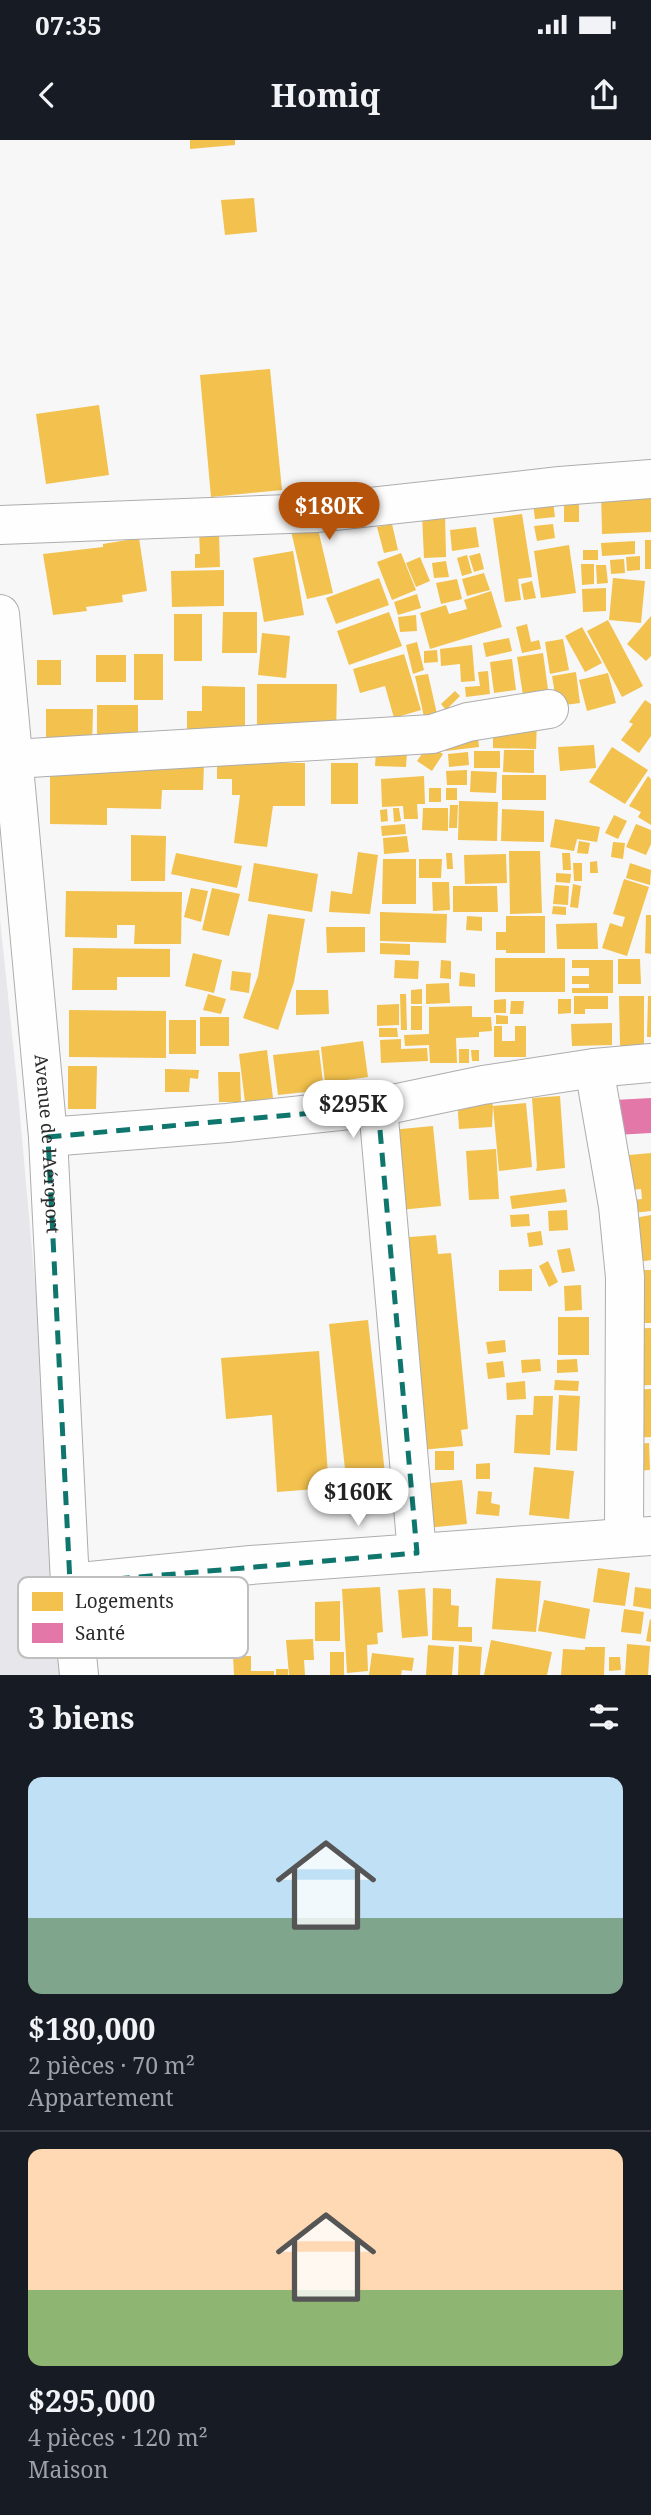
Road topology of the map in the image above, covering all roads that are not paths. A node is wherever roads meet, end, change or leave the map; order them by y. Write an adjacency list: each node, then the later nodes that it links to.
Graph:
1 (651, 479): 2 (main road)
2 (0, 525)
3 (0, 614): 5 (main road, Avenue de l'Aéroport)
4 (549, 709): 5 (main road)
5 (13, 759): 9 (main road, Avenue de l'Aéroport)
6 (651, 1063): 7 (main road)
7 (594, 1068): 8 (main road); 10 (main road)
8 (378, 1107): 9 (main road); 11 (main road)
9 (48, 1137): 12 (main road, Avenue de l'Aéroport)
10 (638, 1537): 11 (main road)
11 (417, 1553): 13 (main road)
12 (70, 1577)
13 (130, 1577)

